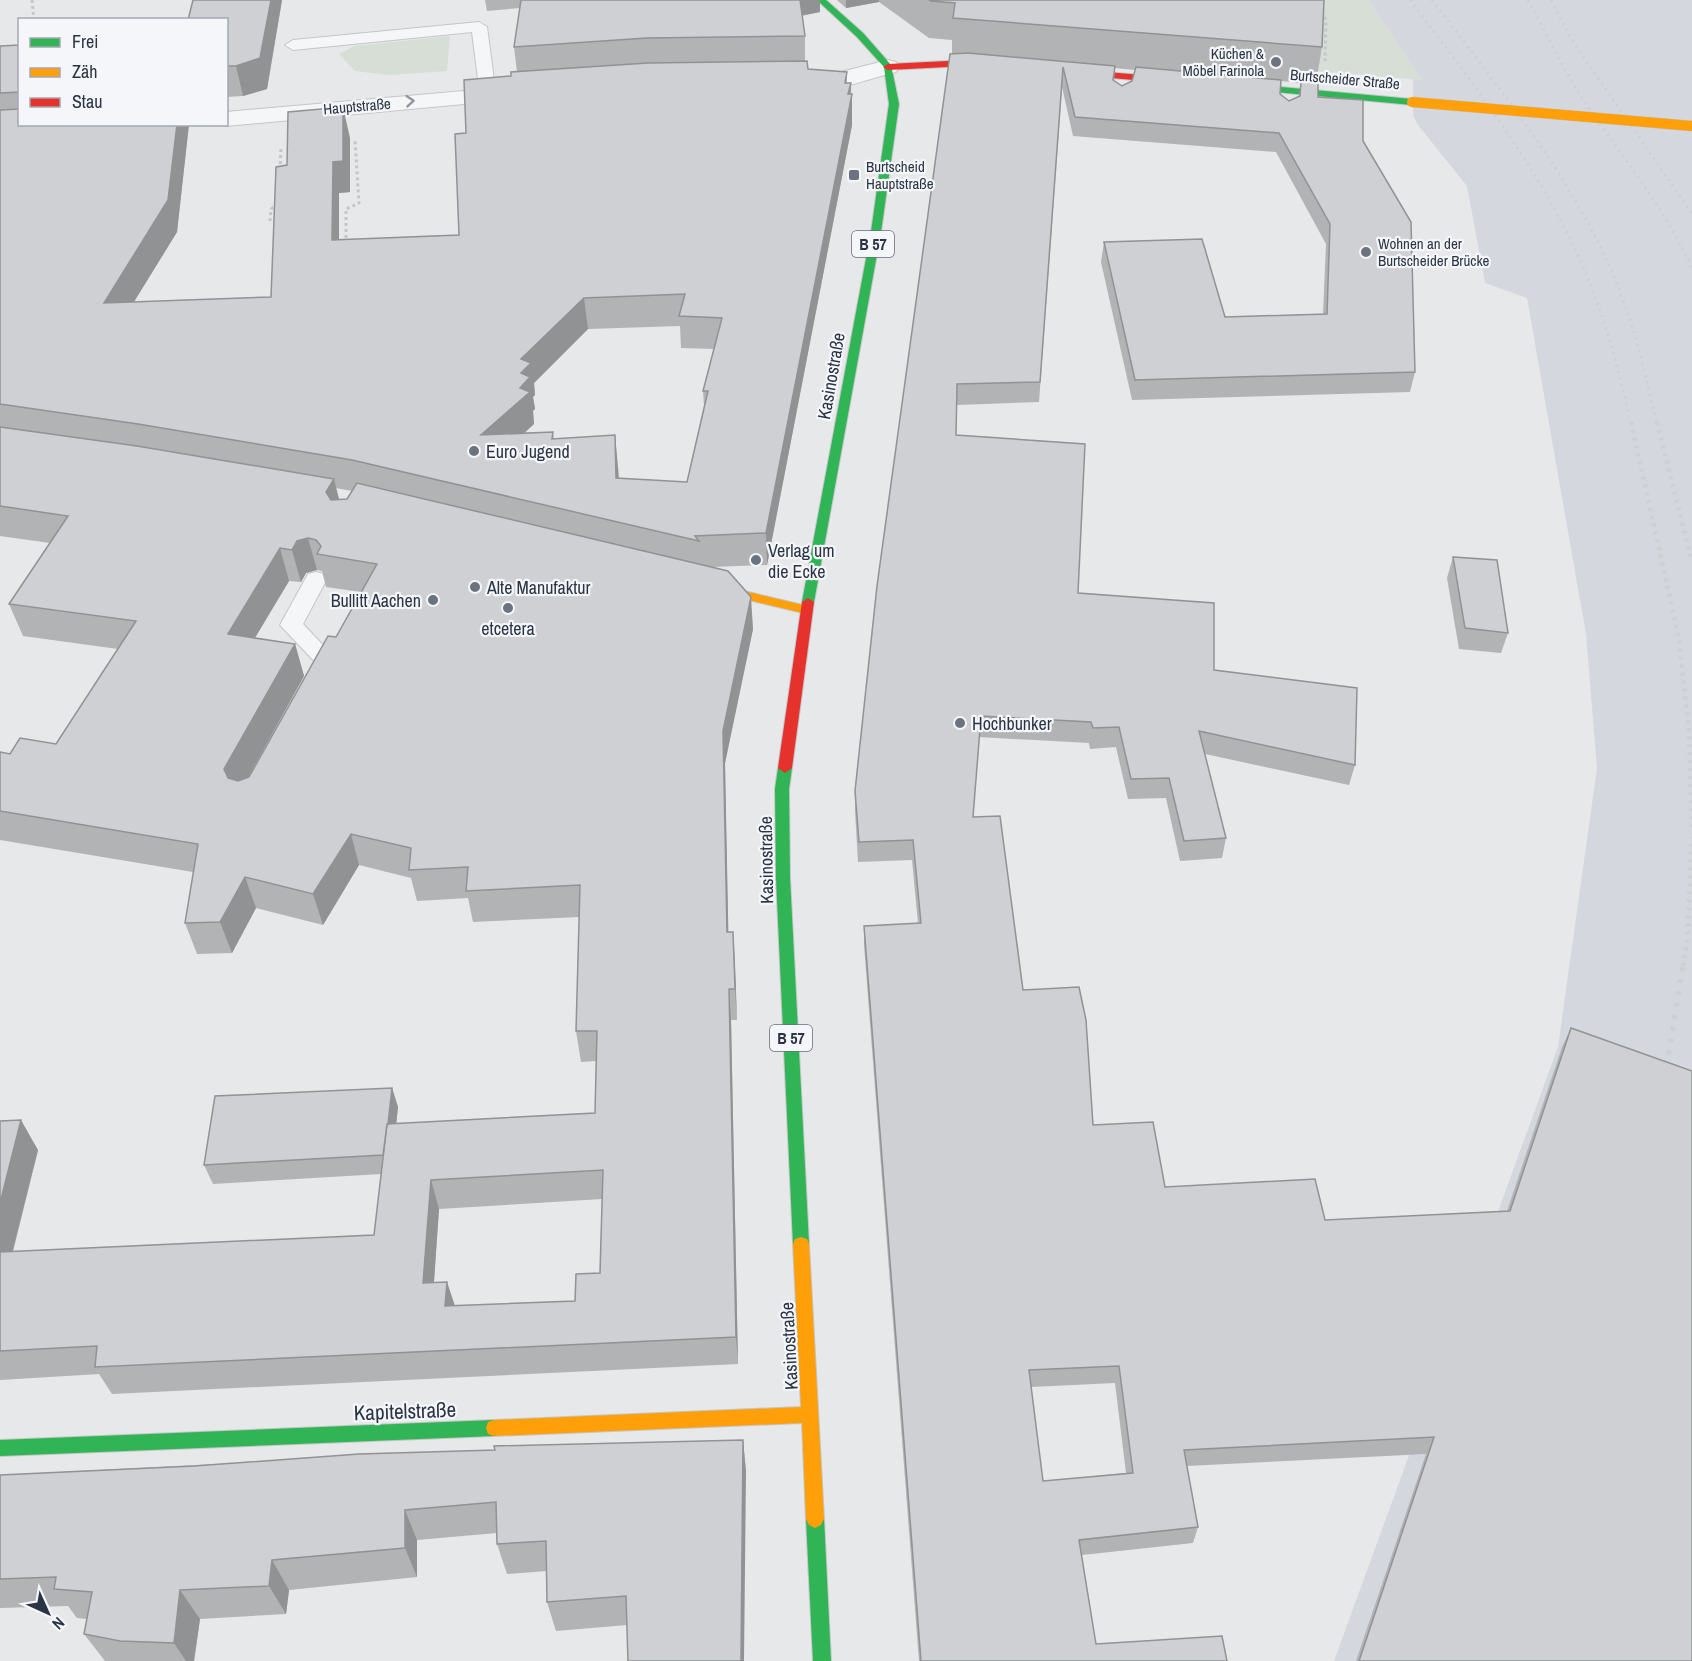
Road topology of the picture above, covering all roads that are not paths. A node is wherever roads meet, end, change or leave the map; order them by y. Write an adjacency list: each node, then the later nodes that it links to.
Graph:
1 (821, 0): 3 (main road)
2 (293, 45): 10 (lane)
3 (888, 67): 4 (main road); 7 (street); 15 (main road, Kasinostraße / B 57)
4 (1014, 67)
5 (1049, 70): 6 (main road)
6 (1189, 82)
7 (779, 84)
8 (1222, 85): 12 (main road, Burtscheider Straße, bridge)
9 (535, 92): 10 (street, Hauptstraße)
10 (488, 95): 11 (street, Hauptstraße, one-way to 10)
11 (228, 119)
12 (1692, 126)
13 (316, 579): 16 (lane)
14 (691, 582): 15 (main road)
15 (807, 610): 17 (main road, Kasinostraße / B 57)
16 (305, 702)
17 (811, 1415): 18 (main road, Kapitelstraße); 19 (main road, Kasinostraße / B 57)
18 (0, 1448)
19 (822, 1661)

